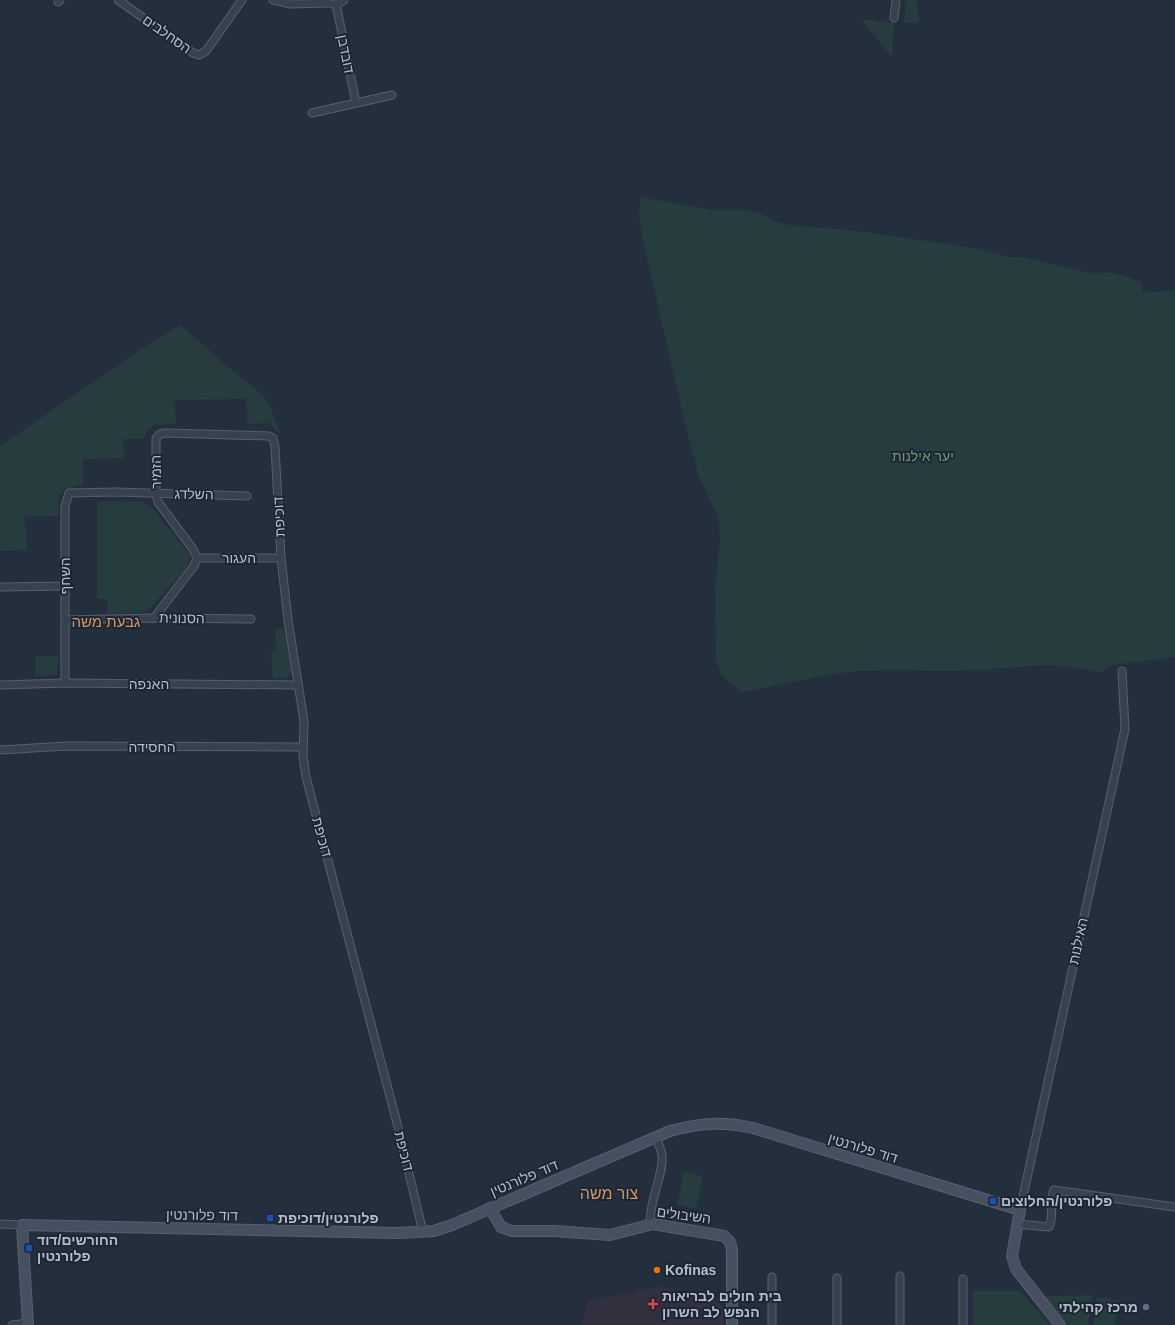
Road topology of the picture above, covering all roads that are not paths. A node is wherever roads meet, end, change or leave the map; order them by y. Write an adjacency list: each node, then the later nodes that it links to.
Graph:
1 (118, 0): 2 (street, הסחלבים)
2 (242, 0)
3 (273, 0): 6 (street)
4 (344, 0): 8 (street)
5 (896, 0): 9 (street)
6 (309, 1): 7 (street)
7 (327, 1): 8 (street)
8 (336, 4): 11 (street, דובדבן)
9 (894, 18)
10 (392, 95): 11 (street)
11 (356, 103): 12 (street)
12 (312, 113)
13 (270, 436): 15 (street, הזמיר); 18 (street, דוכיפת)
14 (69, 494): 15 (street, השלדג); 19 (street, השחף)
15 (156, 494): 16 (street, השלדג); 17 (street, הזמיר)
16 (247, 496)
17 (197, 558): 18 (street, העגור); 21 (street)
18 (281, 558): 27 (street, דוכיפת)
19 (65, 586): 20 (street); 23 (street, השחף)
20 (0, 587)
21 (154, 618): 22 (street, הסנונית); 23 (street, הסנונית)
22 (251, 619)
23 (65, 620): 25 (street, השחף)
24 (1122, 671): 33 (street, האילנות)
25 (65, 683): 26 (street, האנפה); 27 (street, האנפה)
26 (0, 685)
27 (298, 685): 28 (street, דוכיפת)
28 (304, 747): 29 (street, החסידה); 38 (street, דוכיפת)
29 (0, 750)
30 (656, 1137): 32 (street, דוד פלורנטין); 33 (street, דוד פלורנטין); 35 (street)
31 (1175, 1207): 36 (street)
32 (490, 1208): 35 (street, השיבולים); 38 (street, דוד פלורנטין)
33 (1020, 1210): 36 (street)
34 (0, 1224): 37 (street)
35 (650, 1224): 45 (street, השיבולים)
36 (1017, 1224): 50 (street)
37 (22, 1225): 38 (street, דוד פלורנטין); 43 (street)
38 (424, 1232)
39 (900, 1276): 48 (street)
40 (772, 1278): 46 (street)
41 (837, 1278): 47 (street)
42 (963, 1279): 49 (street)
43 (28, 1324): 44 (street)
44 (12, 1325)
45 (732, 1325)
46 (772, 1325)
47 (837, 1325)
48 (900, 1325)
49 (963, 1325)
50 (1060, 1325)

